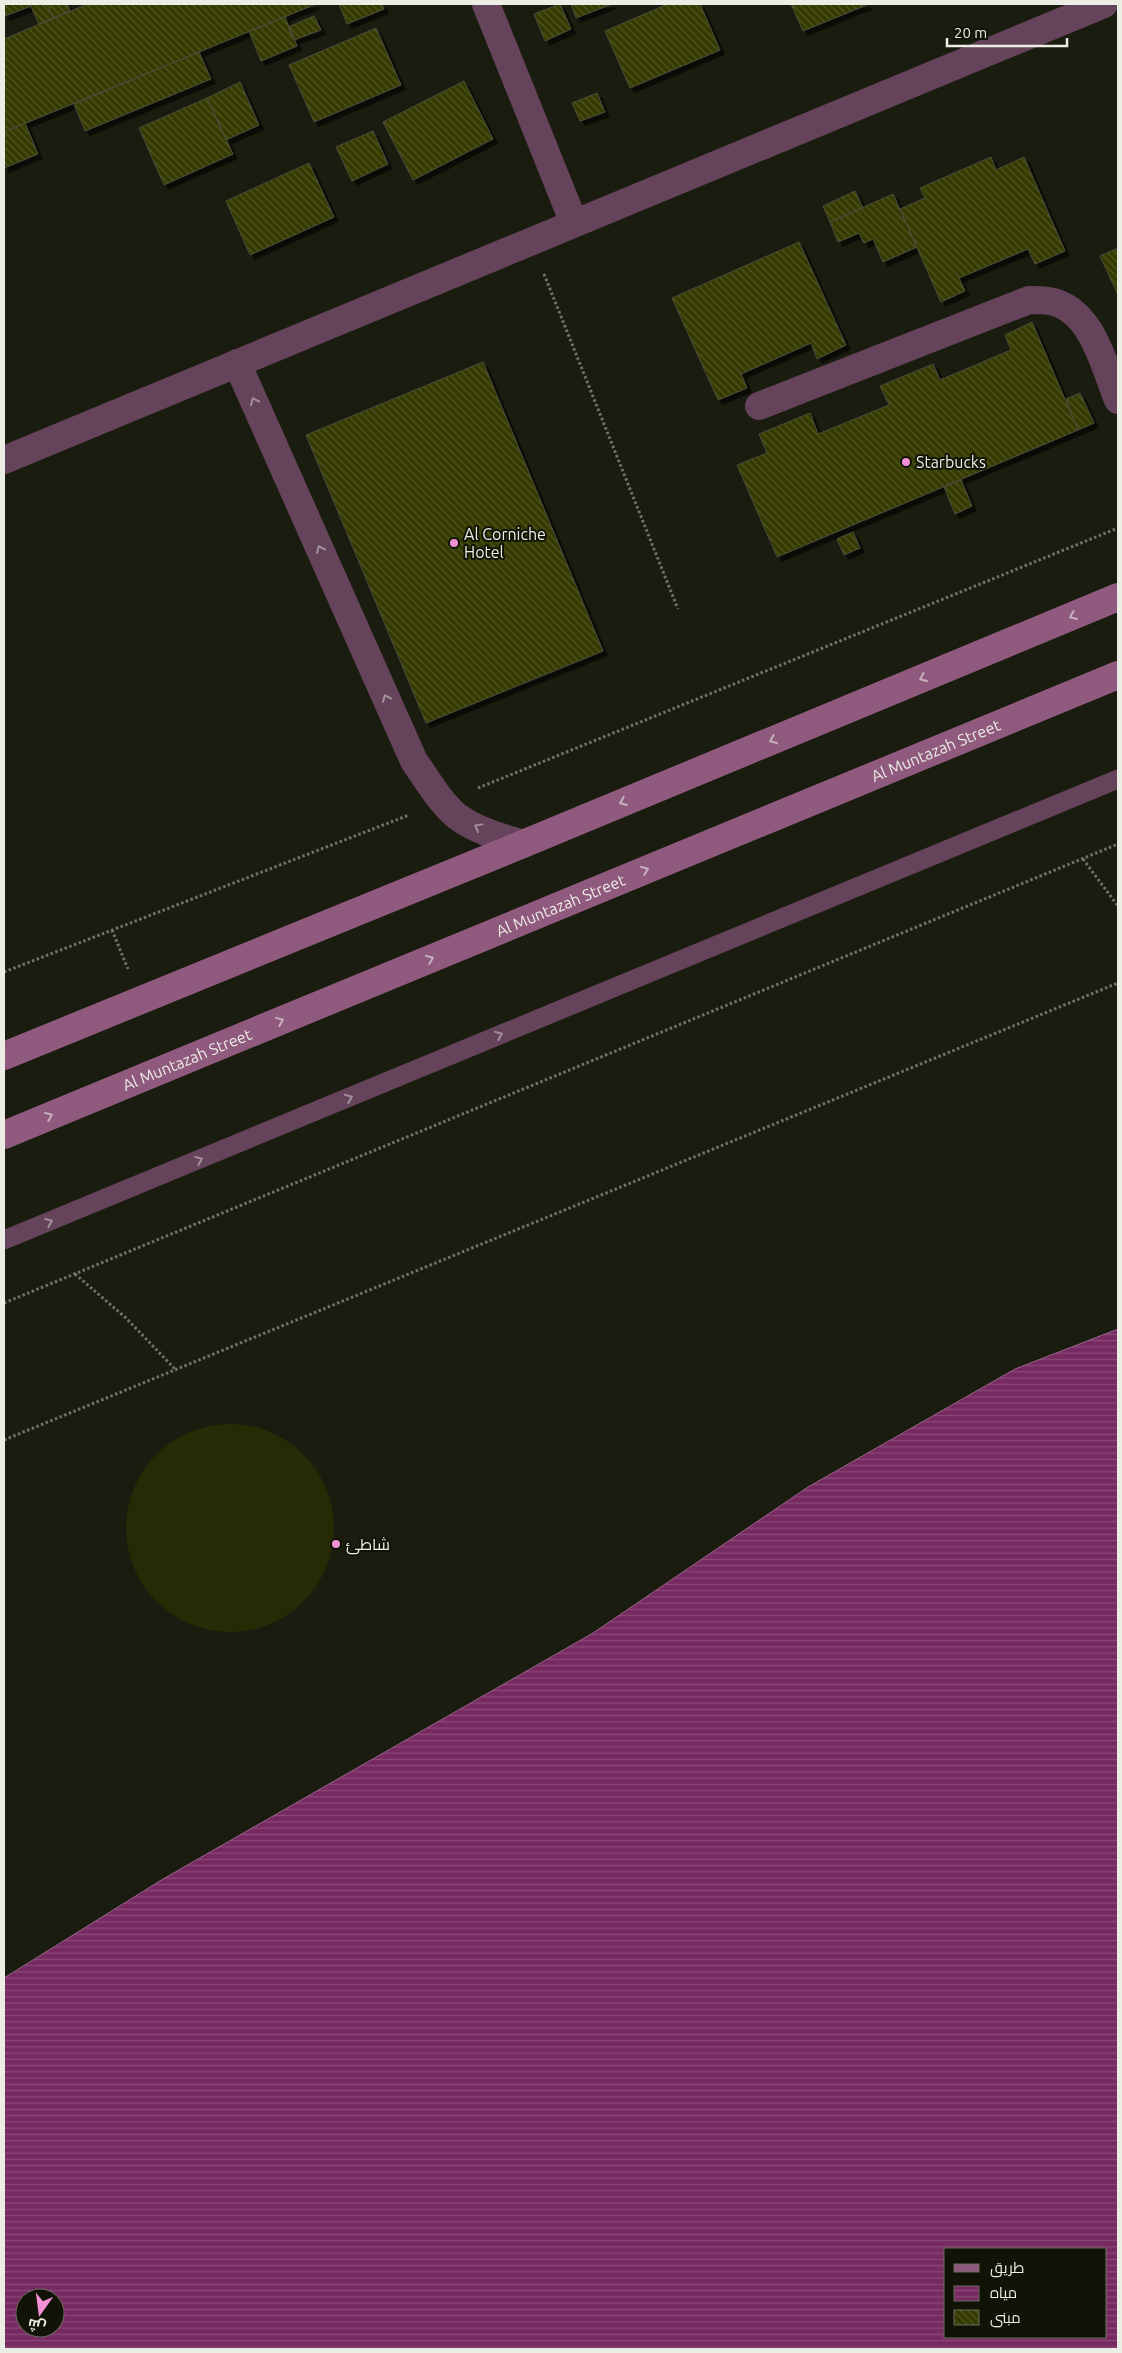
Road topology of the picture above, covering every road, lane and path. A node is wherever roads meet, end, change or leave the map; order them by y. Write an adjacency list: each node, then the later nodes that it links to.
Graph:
1 (486, 4): 3 (street)
2 (1104, 4): 3 (street)
3 (574, 223): 4 (street)
4 (531, 241): 5 (street); 11 (path)
5 (237, 363): 8 (street); 16 (street, one-way to 5)
6 (1118, 400): 7 (street)
7 (759, 406)
8 (4, 460)
9 (1118, 528): 16 (path)
10 (1118, 597): 17 (main road, one-way to 17)
11 (678, 609)
12 (1118, 675): 14 (main road, Al Muntazah Street)
13 (1118, 685): 14 (main road)
14 (1090, 687): 26 (main road, Al Muntazah Street, one-way to 14)
15 (1118, 779): 27 (lane, one-way to 15)
16 (444, 802): 17 (street, one-way to 16); 21 (path)
17 (524, 844): 24 (main road)
18 (1118, 844): 19 (path)
19 (1083, 858): 20 (path); 28 (path)
20 (1118, 906)
21 (112, 930): 22 (path); 24 (path)
22 (4, 972)
23 (1118, 983): 30 (path)
24 (140, 1000): 25 (main road)
25 (4, 1056)
26 (4, 1135)
27 (4, 1240)
28 (74, 1274): 29 (path); 30 (path)
29 (4, 1303)
30 (175, 1369): 31 (path)
31 (4, 1440)

